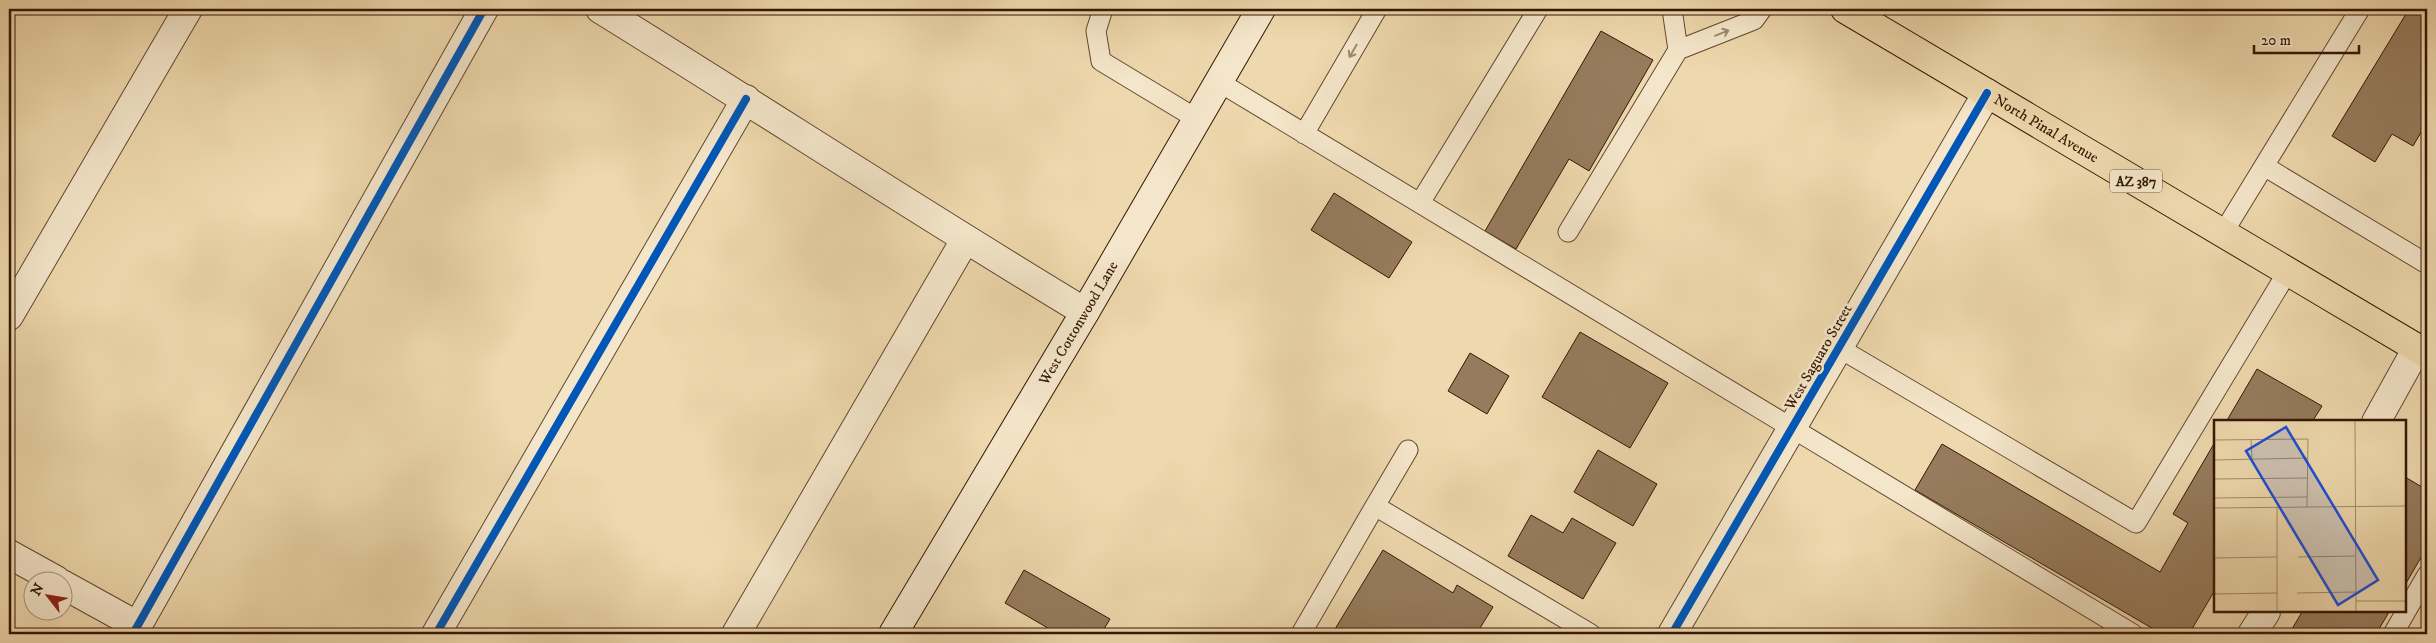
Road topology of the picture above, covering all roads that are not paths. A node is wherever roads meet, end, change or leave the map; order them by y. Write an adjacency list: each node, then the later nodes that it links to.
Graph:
1 (188, 9): 26 (street)
2 (484, 9): 40 (street)
3 (600, 9): 15 (street)
4 (1104, 9): 16 (lane)
5 (1261, 9): 13 (street, West Cottonwood Lane)
6 (1377, 9): 17 (lane, one-way to 17)
7 (1538, 9): 19 (lane)
8 (1672, 9): 12 (lane)
9 (1762, 9): 12 (lane, one-way to 9)
10 (1845, 9): 14 (main road, North Pinal Avenue / AZ 387)
11 (2360, 9): 18 (lane)
12 (1678, 50): 20 (lane)
13 (1219, 82): 16 (street, West Cottonwood Lane); 17 (lane)
14 (1988, 93): 21 (main road, North Pinal Avenue / AZ 387); 27 (street, West Saguaro Street)
15 (746, 98): 22 (street); 41 (street)
16 (1197, 119): 25 (street, West Cottonwood Lane)
17 (1304, 134): 19 (lane)
18 (2264, 166): 21 (lane); 23 (lane)
19 (1420, 203): 30 (lane)
20 (1568, 232)
21 (2223, 233): 24 (main road, North Pinal Avenue / AZ 387)
22 (965, 240): 25 (street); 42 (street)
23 (2427, 264)
24 (2288, 271): 27 (lane); 28 (main road, North Pinal Avenue / AZ 387)
25 (1086, 312): 43 (street, West Cottonwood Lane)
26 (9, 316)
27 (1839, 348): 30 (street, West Saguaro Street)
28 (2422, 351): 29 (street)
29 (2377, 420)
30 (1792, 429): 46 (street, West Saguaro Street); 47 (lane)
31 (1408, 450): 32 (lane)
32 (1374, 506): 44 (lane); 45 (lane)
33 (9, 554): 34 (street)
34 (38, 570)
35 (2427, 575): 37 (lane)
36 (72, 590): 40 (street)
37 (2406, 611)
38 (2265, 613): 48 (street)
39 (2405, 613): 49 (lane)
40 (136, 630)
41 (436, 634)
42 (736, 634)
43 (893, 634)
44 (1306, 634)
45 (1591, 634)
46 (1672, 634)
47 (2133, 634)
48 (2252, 634)
49 (2393, 634)

